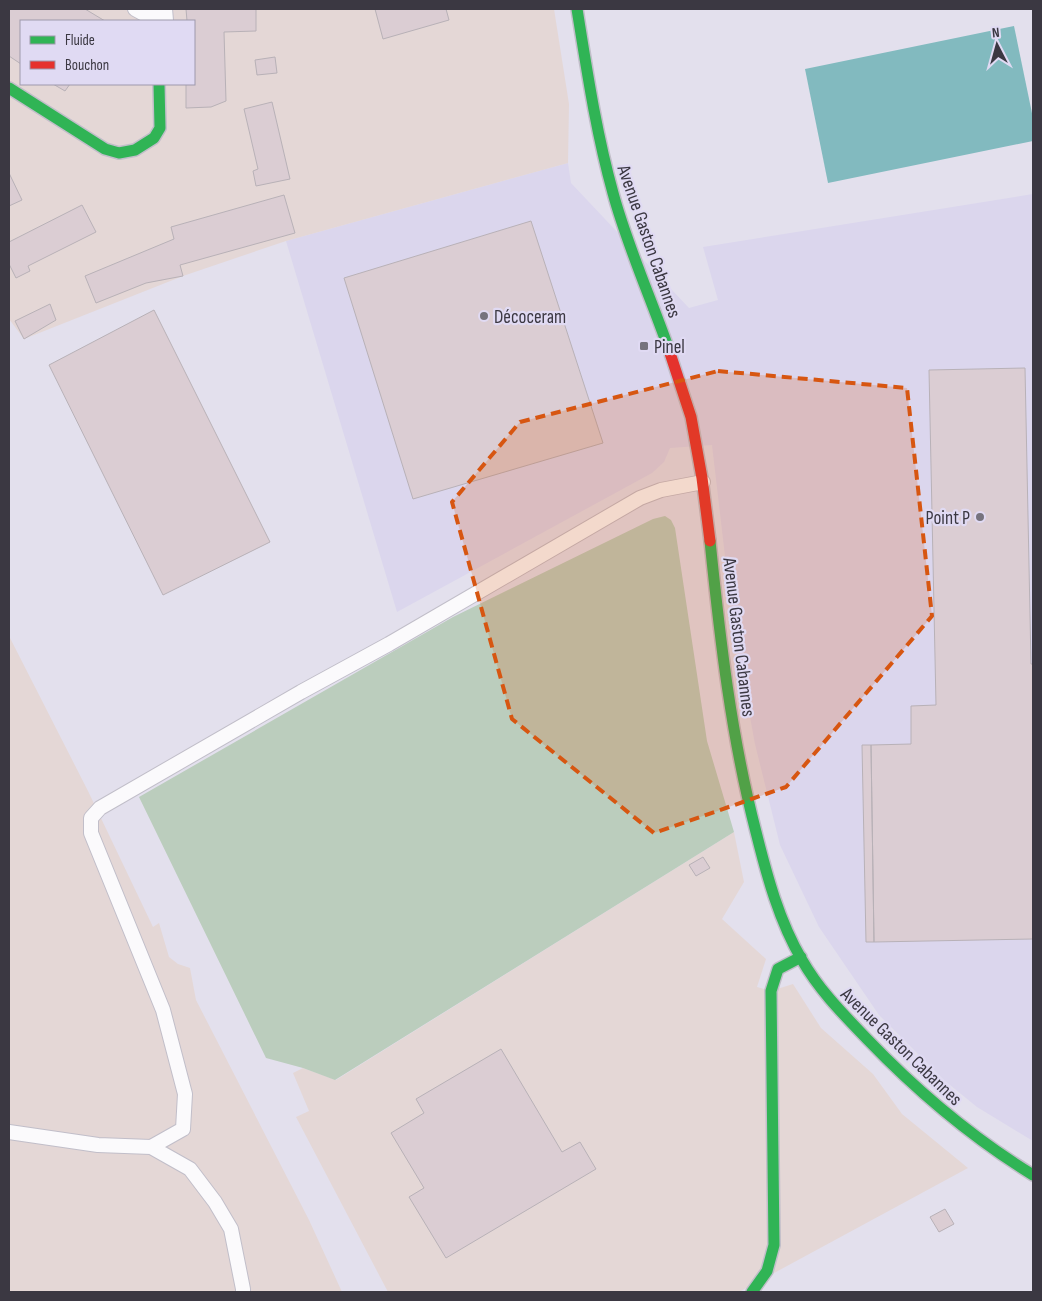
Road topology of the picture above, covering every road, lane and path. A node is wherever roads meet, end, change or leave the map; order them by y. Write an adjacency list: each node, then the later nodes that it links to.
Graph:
1 (135, 9): 3 (lane)
2 (577, 9): 6 (main road, Avenue Gaston Cabannes)
3 (156, 20)
4 (159, 85): 5 (main road)
5 (9, 88)
6 (703, 482): 7 (main road, Avenue Gaston Cabannes); 9 (lane)
7 (801, 958): 10 (main road, Avenue Gaston Cabannes); 12 (main road)
8 (9, 1132): 9 (lane)
9 (151, 1147): 11 (lane)
10 (1033, 1174)
11 (243, 1292)
12 (752, 1292)

